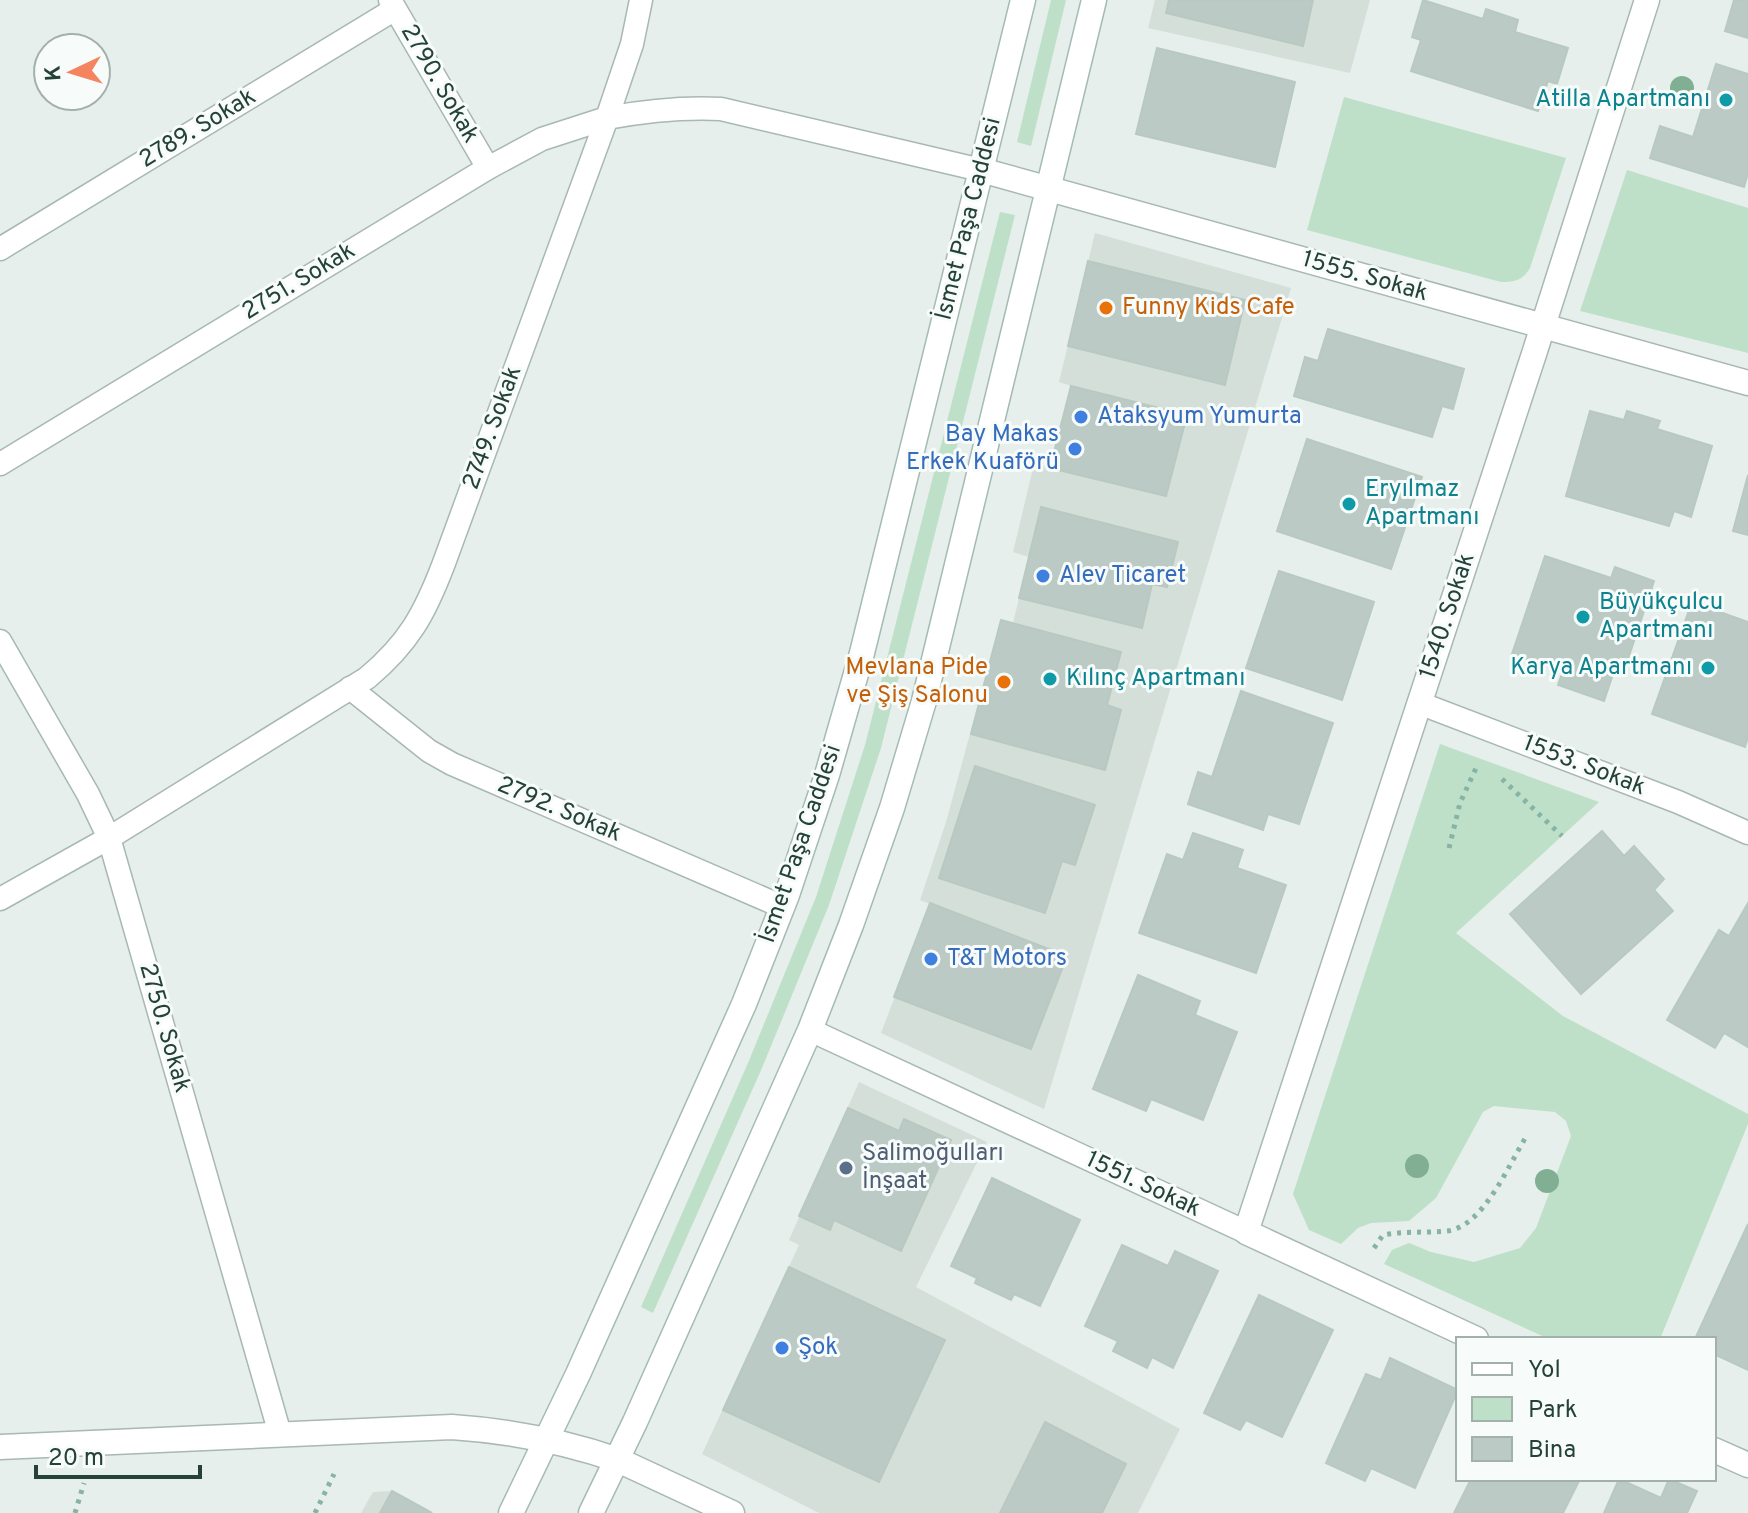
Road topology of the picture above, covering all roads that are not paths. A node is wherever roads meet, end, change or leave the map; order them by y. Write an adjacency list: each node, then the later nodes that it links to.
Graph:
1 (641, 0): 6 (lane, 2749. Sokak)
2 (1023, 0): 8 (main road, İsmet Paşa Caddesi)
3 (1094, 0): 9 (main road)
4 (1647, 0): 11 (main road, 1540. Sokak)
5 (393, 4): 7 (lane, 2790. Sokak); 10 (lane, 2789. Sokak)
6 (607, 118): 7 (lane, 2751. Sokak); 8 (lane); 15 (lane, 2749. Sokak)
7 (488, 168): 13 (lane, 2751. Sokak)
8 (981, 170): 9 (main road, 1555. Sokak); 20 (main road, İsmet Paşa Caddesi)
9 (1050, 189): 11 (main road, 1555. Sokak); 21 (main road)
10 (0, 249)
11 (1543, 326): 12 (main road, 1555. Sokak); 16 (main road, 1540. Sokak)
12 (1748, 383)
13 (0, 464)
14 (0, 641): 18 (lane, 2750. Sokak)
15 (350, 688): 18 (lane, 2749. Sokak); 20 (lane, 2792. Sokak)
16 (1419, 703): 17 (lane, 1553. Sokak); 22 (main road, 1540. Sokak)
17 (1748, 833)
18 (109, 838): 19 (lane, 2749. Sokak); 24 (lane, 2750. Sokak)
19 (0, 899)
20 (783, 907): 25 (main road, İsmet Paşa Caddesi)
21 (810, 1030): 22 (lane, 1551. Sokak); 28 (main road)
22 (1246, 1232): 23 (main road, 1551. Sokak)
23 (1472, 1337)
24 (280, 1434): 25 (main road); 26 (main road)
25 (548, 1439): 28 (main road); 30 (main road, İsmet Paşa Caddesi)
26 (0, 1447)
27 (1716, 1451): 29 (main road)
28 (618, 1460): 31 (main road); 32 (main road)
29 (1748, 1465)
30 (511, 1513)
31 (591, 1513)
32 (732, 1513)

